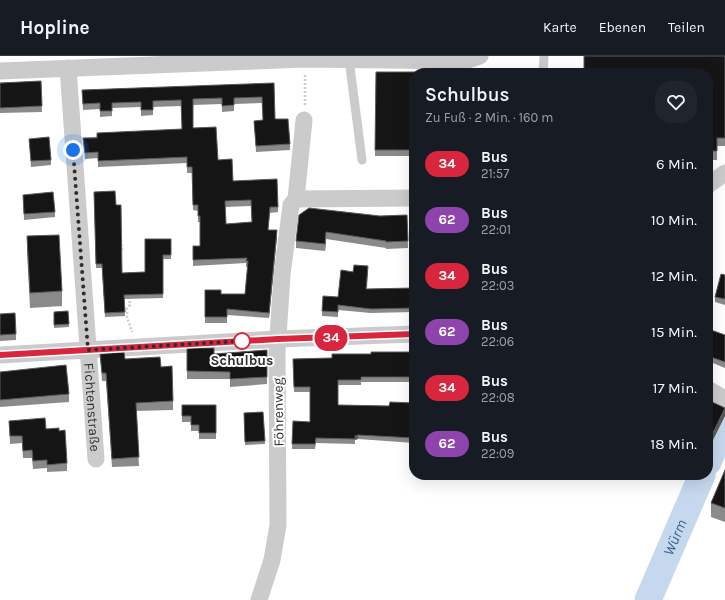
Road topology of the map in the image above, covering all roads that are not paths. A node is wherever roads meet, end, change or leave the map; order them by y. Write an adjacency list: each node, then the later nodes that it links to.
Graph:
1 (480, 56): 4 (street)
2 (544, 56): 8 (lane)
3 (255, 58): 4 (street); 5 (street)
4 (349, 59): 11 (lane)
5 (175, 60): 7 (street)
6 (47, 62): 7 (street); 9 (street)
7 (68, 68): 18 (street, Fichtenstraße)
8 (543, 68)
9 (0, 71)
10 (304, 120): 15 (street, Föhrenweg)
11 (362, 160)
12 (725, 173): 13 (street)
13 (713, 181)
14 (409, 198): 15 (street)
15 (296, 199): 17 (street, Föhrenweg)
16 (409, 334): 17 (street)
17 (278, 339): 18 (street); 21 (street, Föhrenweg)
18 (88, 350): 19 (street); 20 (street, Fichtenstraße)
19 (0, 355)
20 (96, 459)
21 (259, 600)

